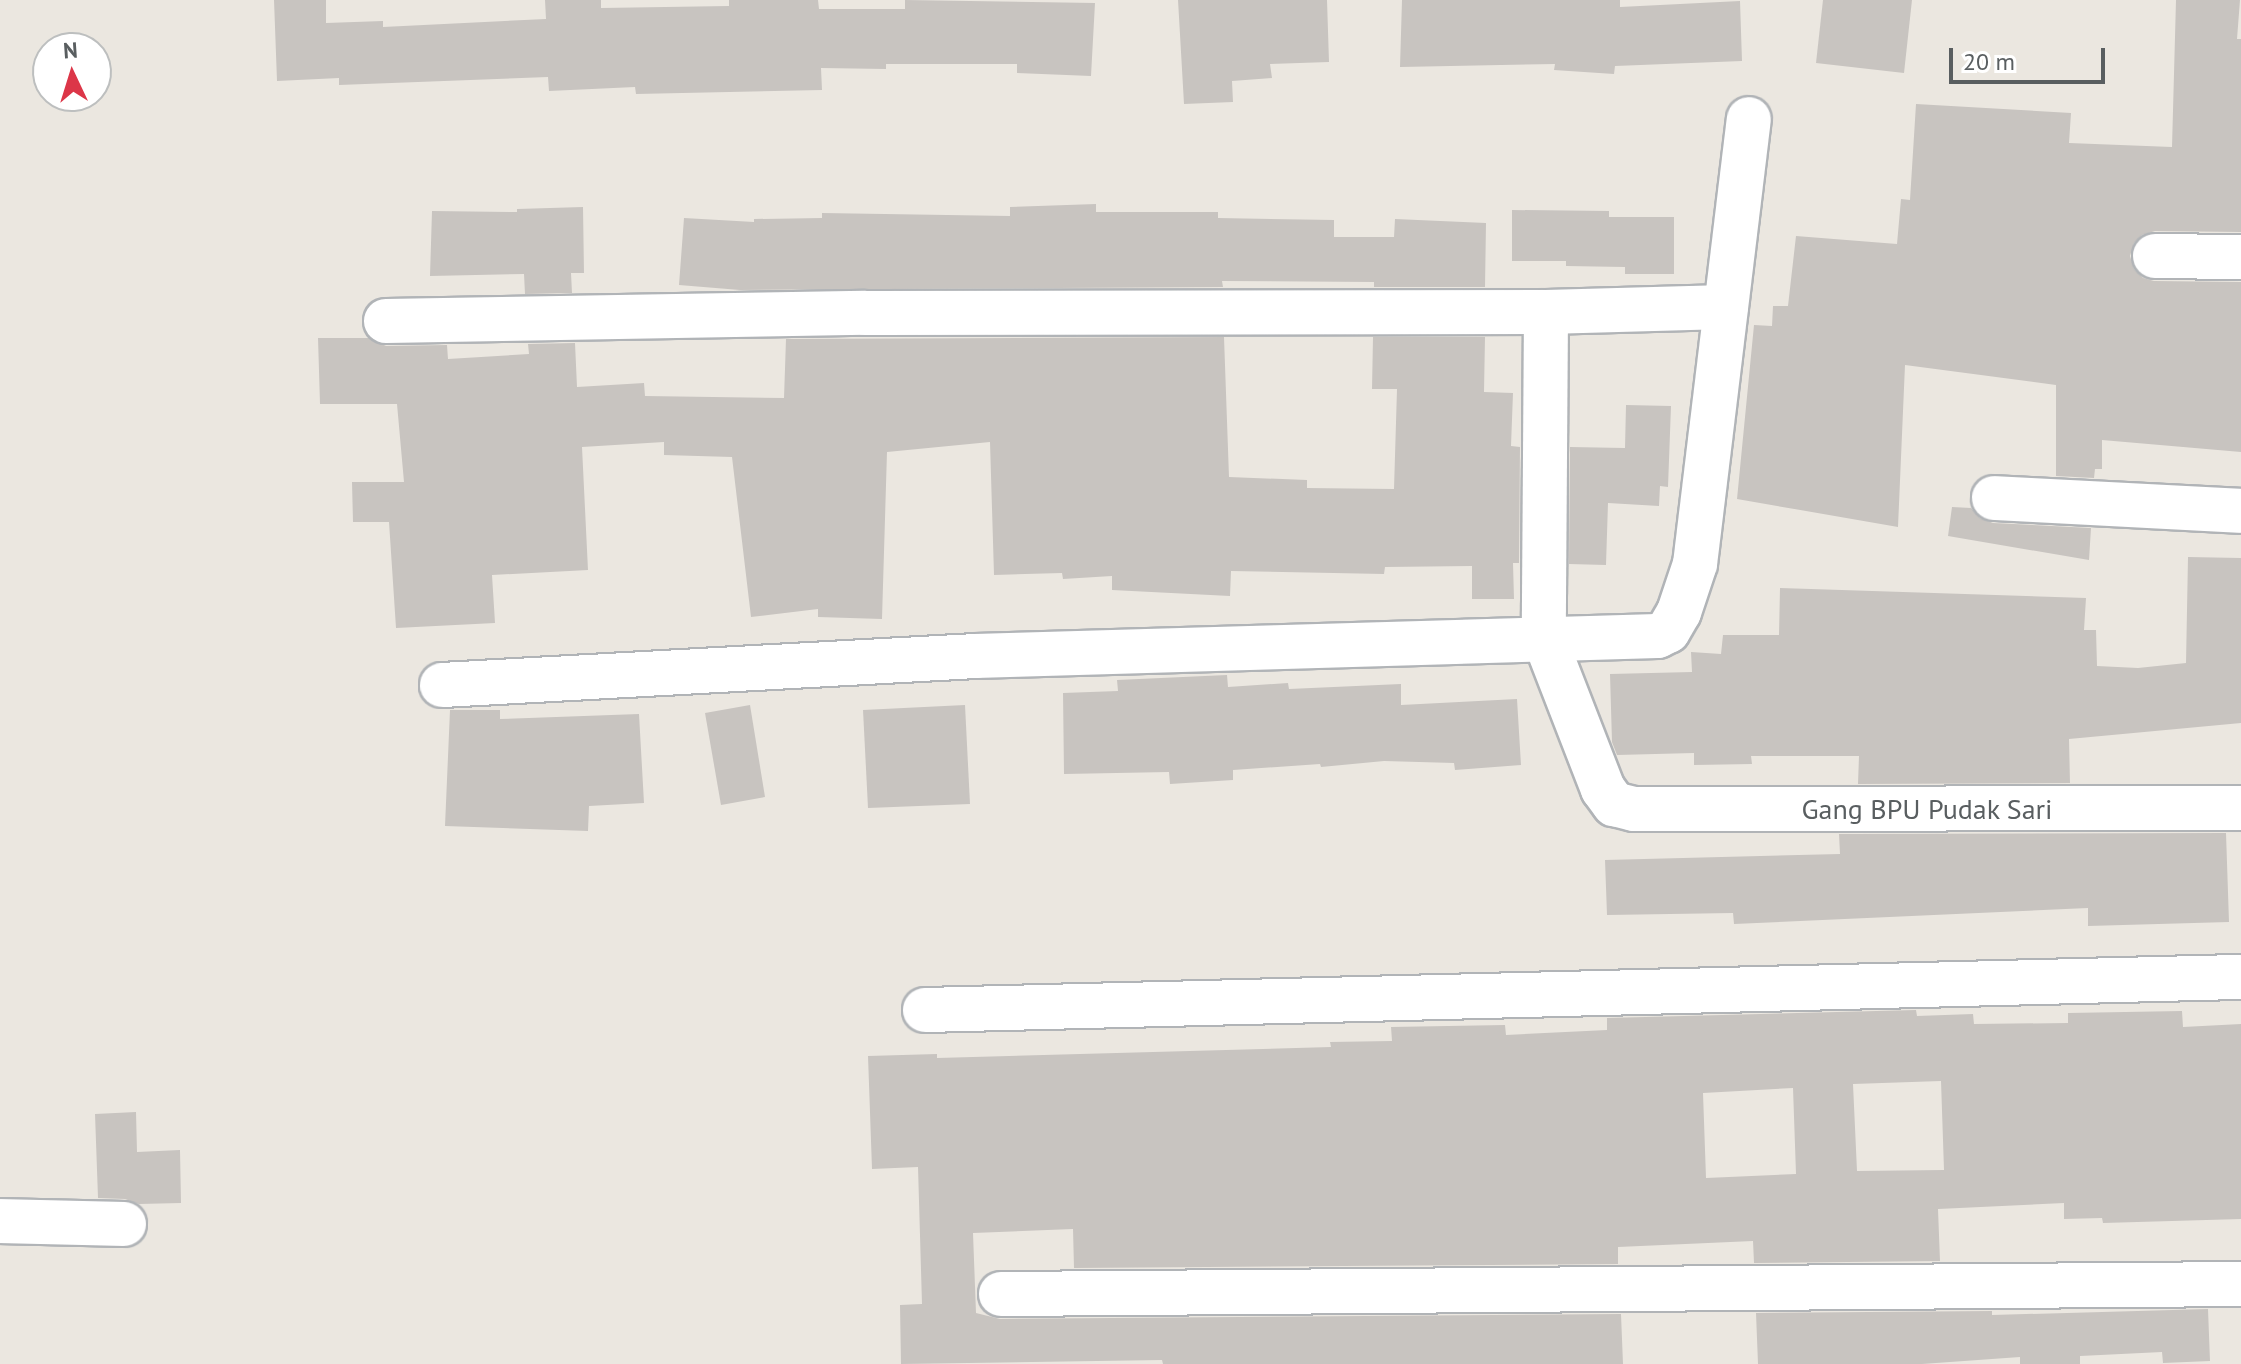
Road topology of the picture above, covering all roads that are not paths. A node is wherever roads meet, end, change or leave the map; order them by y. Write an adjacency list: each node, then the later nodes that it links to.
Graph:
1 (1749, 119): 4 (street)
2 (2155, 256): 3 (street)
3 (2241, 257)
4 (1726, 307): 5 (street); 9 (street)
5 (1546, 312): 6 (street); 9 (street)
6 (386, 321)
7 (1994, 498): 8 (street)
8 (2241, 511)
9 (1544, 637): 10 (street); 11 (street, Gang BPU Pudak Sari)
10 (442, 685)
11 (2241, 808)
12 (2241, 977): 13 (street)
13 (925, 1010)
14 (0, 1221): 15 (street)
15 (124, 1224)
16 (2241, 1284): 17 (street)
17 (1001, 1294)

